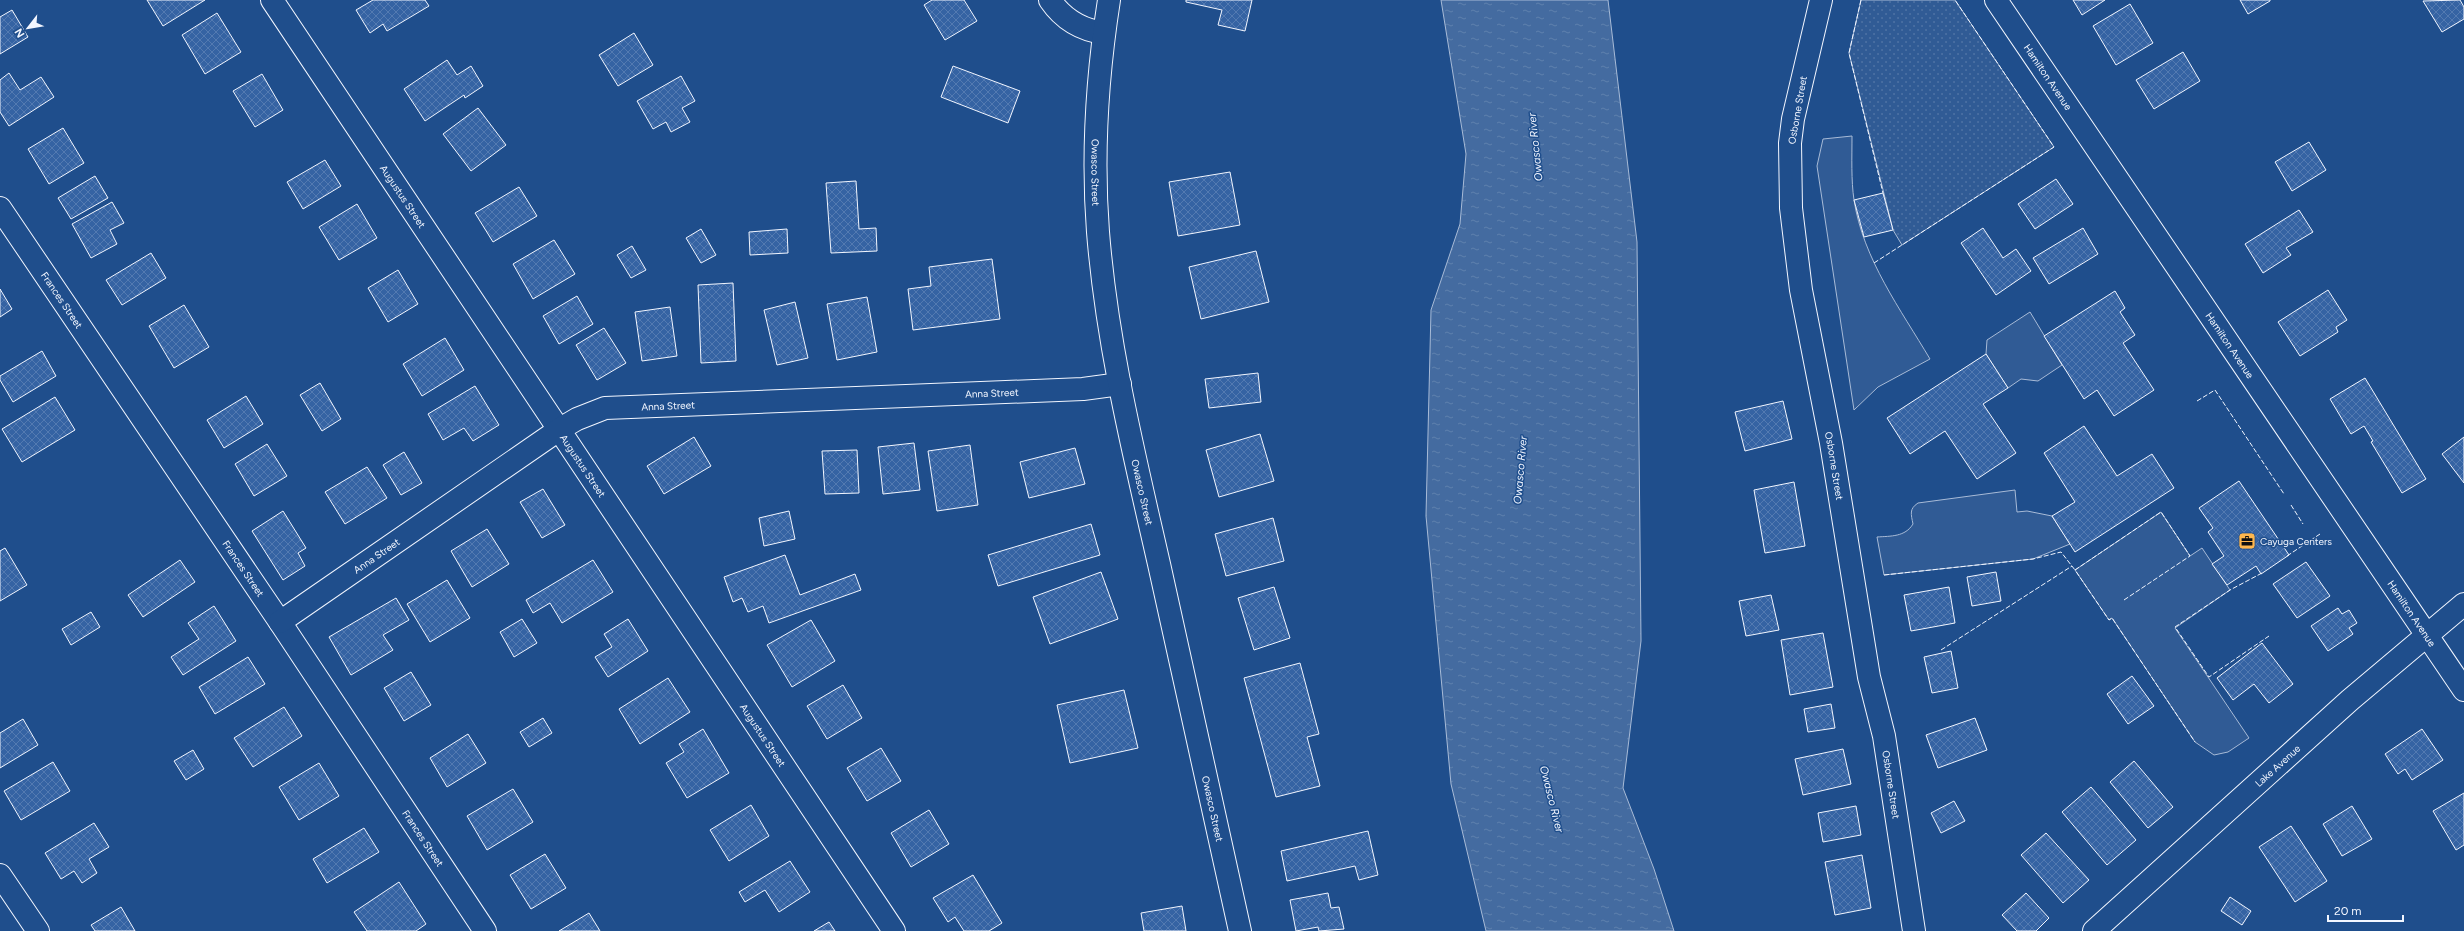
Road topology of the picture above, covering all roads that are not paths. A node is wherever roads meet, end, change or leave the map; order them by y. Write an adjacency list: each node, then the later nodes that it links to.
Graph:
1 (272, 0): 9 (street, Augustus Street)
2 (1050, 0): 6 (street)
3 (1109, 0): 6 (street, Owasco Street)
4 (1821, 0): 19 (street, Osborne Street)
5 (1996, 0): 12 (street, Hamilton Avenue)
6 (1103, 41): 8 (street, Owasco Street)
7 (0, 208): 11 (street, Frances Street)
8 (1120, 384): 9 (street, Anna Street); 18 (street, Owasco Street)
9 (560, 429): 11 (street, Anna Street); 17 (street, Augustus Street)
10 (2464, 604): 12 (street, Lake Avenue)
11 (280, 622): 16 (street, Frances Street)
12 (2427, 635): 13 (street, Hamilton Avenue); 20 (street, Lake Avenue)
13 (2464, 690)
14 (0, 874): 15 (street)
15 (38, 931)
16 (485, 931)
17 (894, 931)
18 (1240, 931)
19 (1914, 931)
20 (2094, 931)

